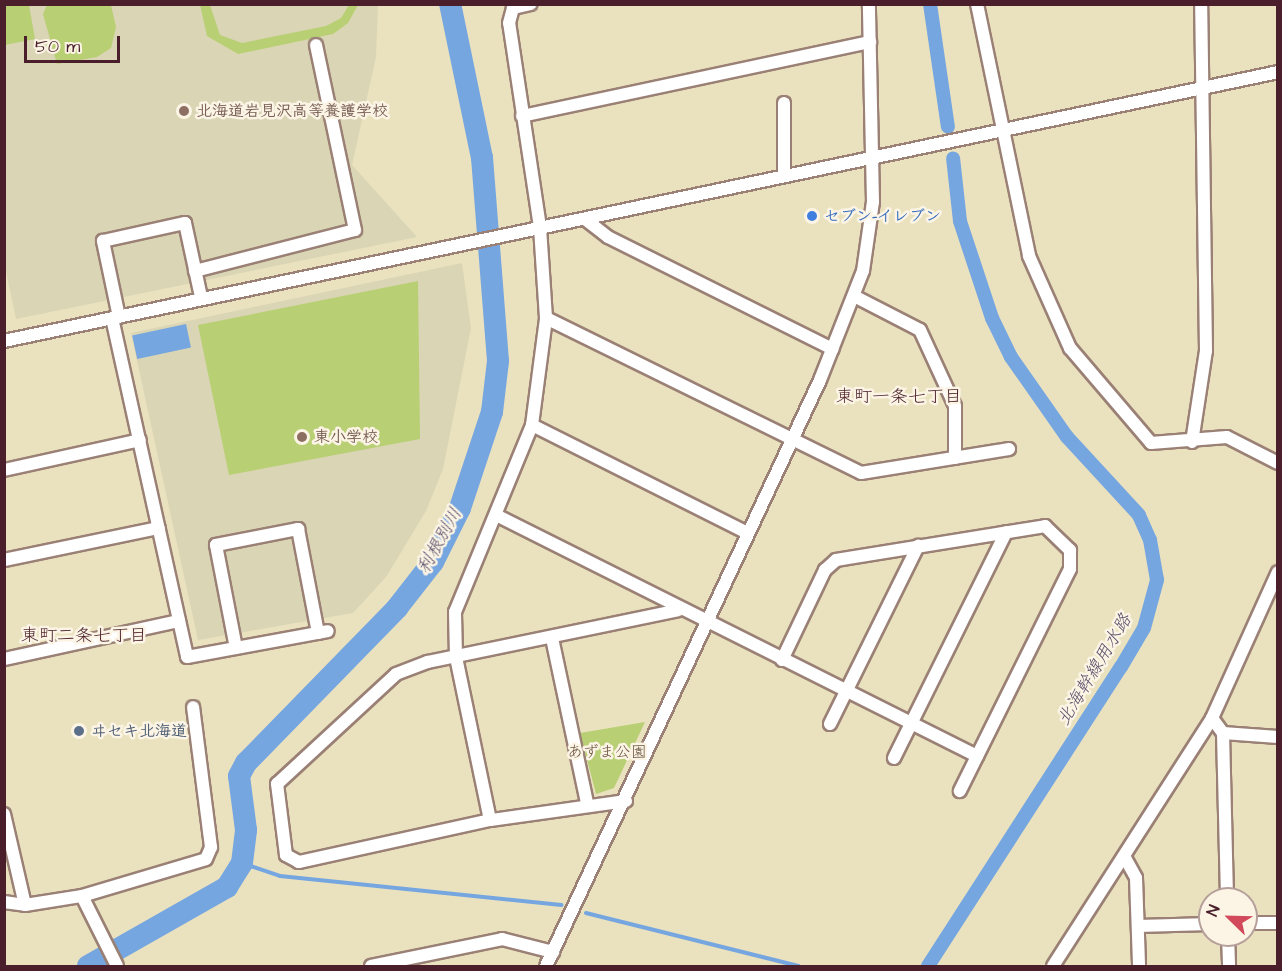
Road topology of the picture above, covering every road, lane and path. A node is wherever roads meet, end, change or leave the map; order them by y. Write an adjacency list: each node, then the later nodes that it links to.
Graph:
1 (531, 4): 5 (street)
2 (869, 4): 6 (street)
3 (976, 4): 12 (street)
4 (1201, 4): 9 (street)
5 (514, 6): 11 (street)
6 (870, 42): 11 (street); 13 (street)
7 (316, 45): 17 (street)
8 (1278, 72): 9 (street)
9 (1203, 88): 12 (street); 27 (street)
10 (784, 103): 14 (street)
11 (522, 116): 16 (street)
12 (1006, 130): 13 (street); 27 (street)
13 (872, 158): 14 (street); 18 (street)
14 (784, 176): 15 (street)
15 (585, 219): 16 (street); 23 (street)
16 (540, 227): 19 (street); 21 (street)
17 (195, 271): 19 (street); 20 (street)
18 (854, 296): 23 (street); 29 (street)
19 (201, 297): 20 (street)
20 (116, 318): 22 (street); 25 (street)
21 (546, 318): 24 (street); 26 (street)
22 (4, 341)
23 (833, 349): 26 (street)
24 (532, 425): 32 (street); 35 (street)
25 (140, 441): 31 (street); 33 (street)
26 (791, 441): 29 (street); 35 (street)
27 (1192, 442): 30 (street)
28 (1009, 449): 29 (street)
29 (955, 458)
30 (1278, 463)
31 (4, 470)
32 (498, 516): 39 (street); 44 (street)
33 (159, 528): 37 (street); 40 (street)
34 (1006, 531): 36 (street); 50 (street); 54 (street)
35 (746, 532): 41 (street)
36 (918, 546): 46 (street); 47 (street)
37 (4, 560)
38 (1278, 572): 49 (street)
39 (678, 610): 41 (street); 42 (street)
40 (179, 621): 43 (street); 45 (street)
41 (704, 621): 46 (street); 57 (street)
42 (552, 638): 44 (street); 58 (street)
43 (236, 648): 43 (street)
44 (456, 657): 60 (street); 60 (street)
45 (4, 659)
46 (782, 660): 47 (street)
47 (846, 691): 50 (street); 51 (street)
48 (193, 707): 63 (street)
49 (1212, 718): 52 (street); 61 (street)
50 (911, 723): 54 (street); 55 (street)
51 (830, 724)
52 (1223, 734): 53 (street); 62 (street)
53 (1278, 737)
54 (977, 756): 56 (street)
55 (894, 758)
56 (960, 790)
57 (626, 801): 58 (street); 71 (street)
58 (587, 803): 60 (street)
59 (4, 814): 65 (street)
60 (490, 820)
61 (1124, 856): 69 (street); 75 (street)
62 (1227, 887)
63 (82, 896): 65 (street); 72 (street)
64 (4, 902): 65 (street)
65 (25, 905)
66 (1278, 922): 67 (street)
67 (1258, 923)
68 (1198, 924): 69 (street)
69 (1138, 926): 76 (street)
70 (1228, 947): 77 (street)
71 (553, 952): 73 (street); 74 (street)
72 (117, 966)
73 (371, 966)
74 (546, 966)
75 (1053, 966)
76 (1139, 966)
77 (1229, 966)

